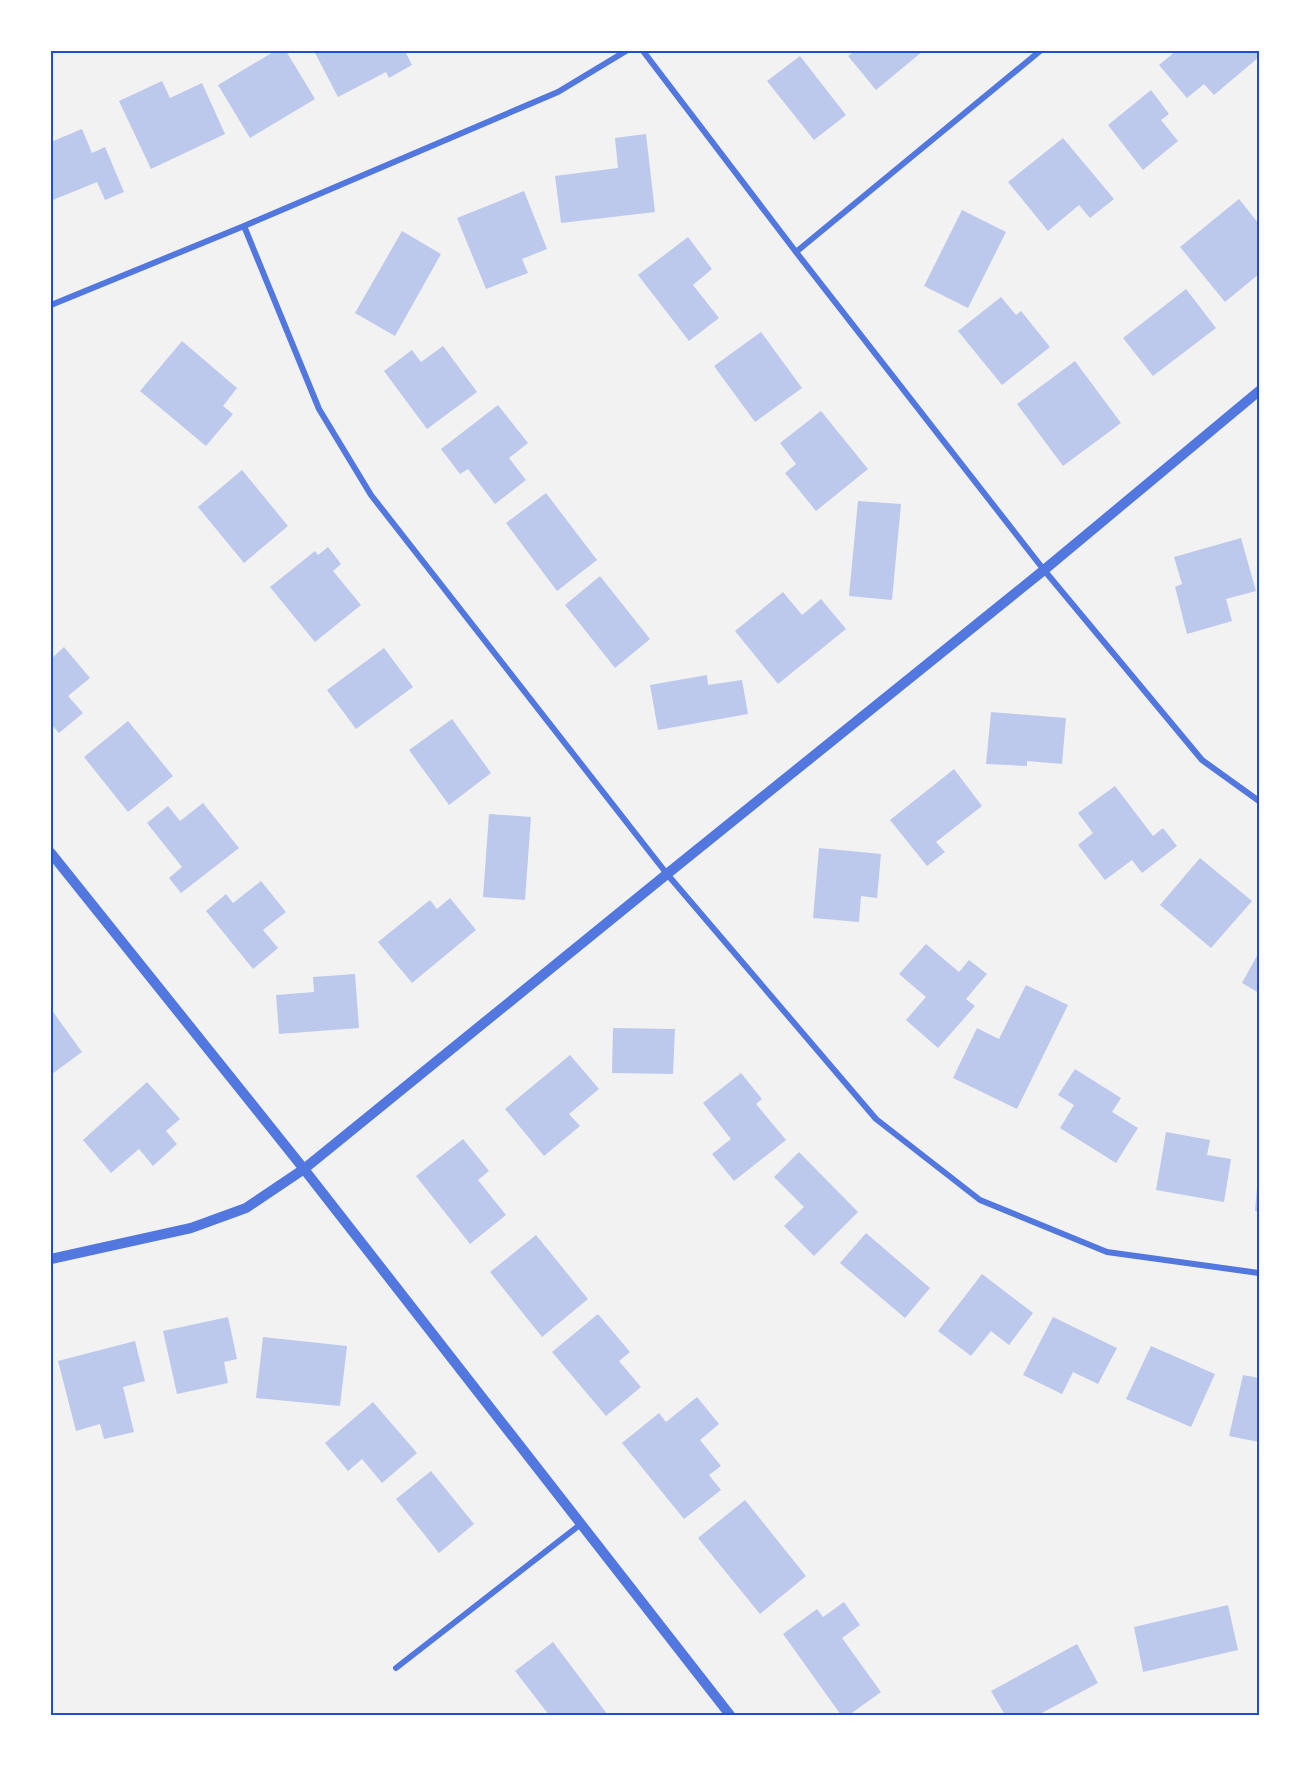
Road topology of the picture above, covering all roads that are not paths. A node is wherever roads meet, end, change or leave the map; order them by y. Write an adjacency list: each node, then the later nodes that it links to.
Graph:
1 (626, 51): 4 (street)
2 (643, 51): 5 (street)
3 (1040, 51): 5 (street)
4 (244, 226): 6 (street); 11 (street)
5 (796, 252): 8 (street)
6 (51, 305)
7 (1259, 391): 8 (street)
8 (1044, 570): 9 (street); 11 (street)
9 (1259, 801)
10 (51, 853): 12 (street)
11 (667, 874): 12 (street); 14 (street)
12 (304, 1169): 13 (street); 15 (street)
13 (51, 1259)
14 (1259, 1273)
15 (581, 1524): 16 (street); 17 (street)
16 (396, 1668)
17 (730, 1715)

